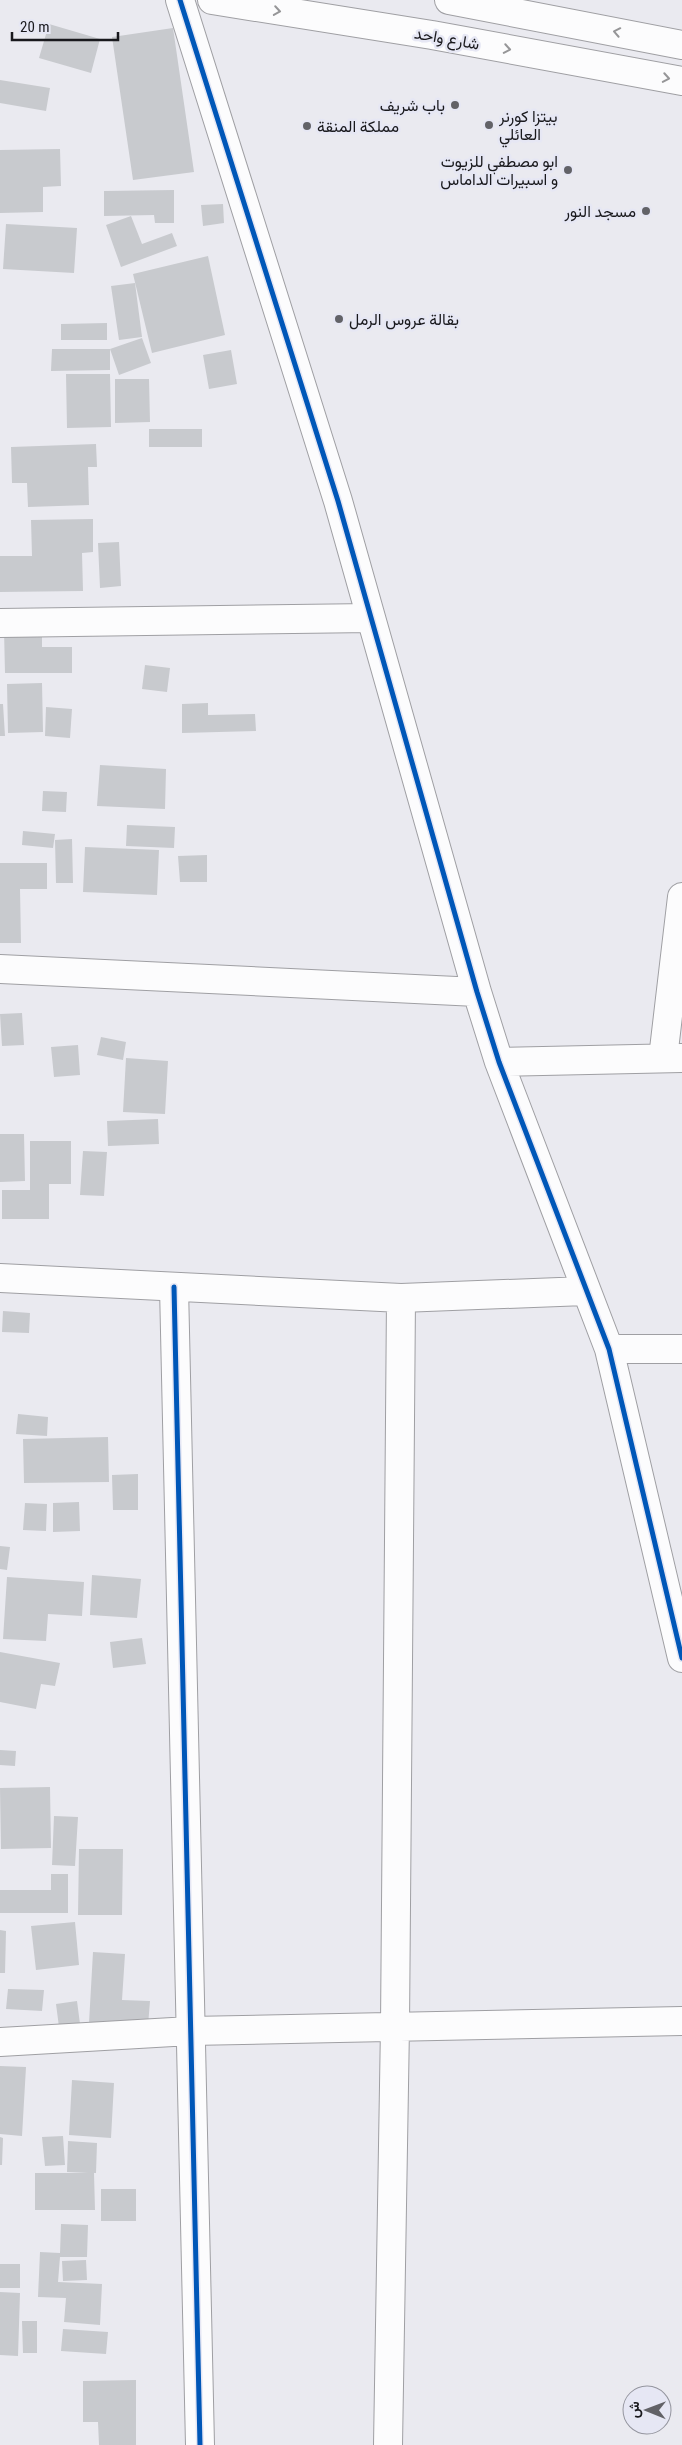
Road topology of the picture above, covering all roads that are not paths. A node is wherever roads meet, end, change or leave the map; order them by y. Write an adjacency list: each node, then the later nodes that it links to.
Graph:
1 (180, 0): 6 (street)
2 (212, 0): 5 (street, شارع واحد, one-way to 5)
3 (449, 0): 4 (street, one-way to 3)
4 (682, 45)
5 (682, 81)
6 (371, 618): 7 (street); 10 (street)
7 (0, 623)
8 (682, 897): 11 (street)
9 (0, 969): 10 (street)
10 (476, 992): 12 (street)
11 (672, 1058): 12 (street)
12 (499, 1062): 15 (street)
13 (0, 1278): 14 (street)
14 (174, 1287): 16 (street); 22 (street)
15 (585, 1290): 16 (street); 17 (street)
16 (401, 1298): 21 (street)
17 (609, 1349): 18 (street); 19 (street)
18 (682, 1349)
19 (682, 1658)
20 (682, 2021): 21 (street)
21 (394, 2026): 22 (street); 25 (street)
22 (190, 2031): 23 (street); 24 (street)
23 (0, 2042)
24 (200, 2445)
25 (388, 2445)

